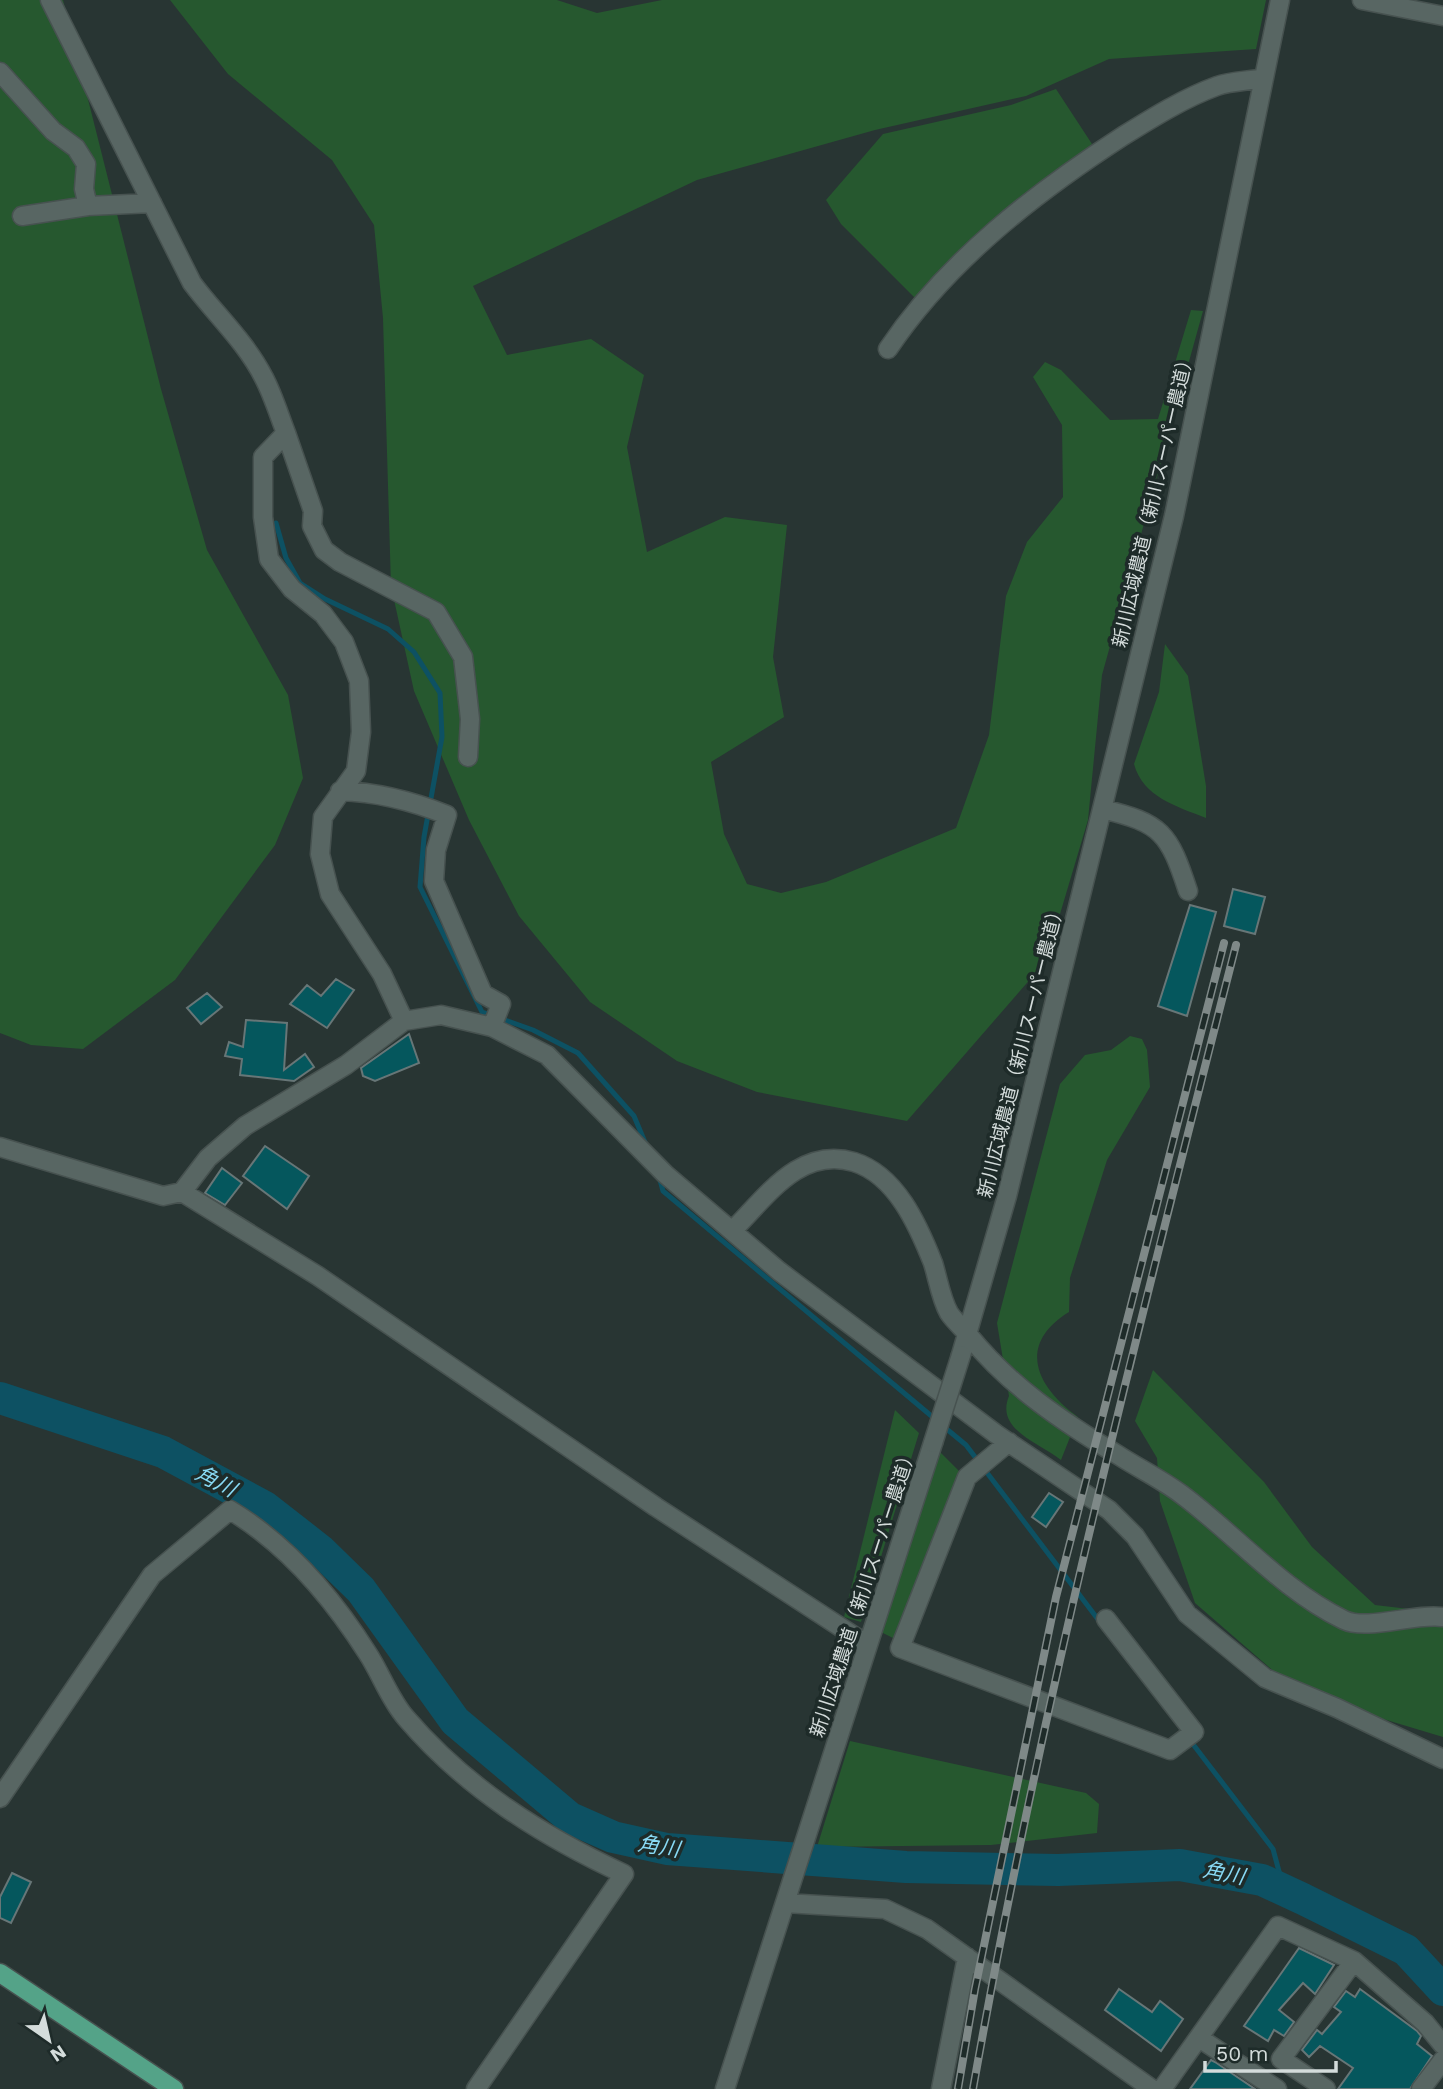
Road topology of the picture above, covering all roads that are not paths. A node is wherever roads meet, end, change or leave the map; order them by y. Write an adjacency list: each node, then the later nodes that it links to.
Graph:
1 (50, 0): 7 (street)
2 (1280, 0): 6 (street, 新川広域農道（新川スーパー農道）)
3 (1362, 0): 4 (street)
4 (1443, 16)
5 (0, 72): 8 (street)
6 (1264, 78): 10 (street); 14 (street, 新川広域農道（新川スーパー農道）)
7 (152, 203): 8 (street); 11 (street)
8 (88, 206): 9 (street)
9 (22, 216)
10 (888, 349)
11 (286, 433): 12 (street); 13 (street)
12 (468, 757)
13 (340, 791): 16 (street); 17 (street)
14 (1102, 809): 15 (street); 21 (street, 新川広域農道（新川スーパー農道）)
15 (1188, 891)
16 (404, 1021): 17 (street); 19 (street)
17 (492, 1026): 20 (street)
18 (0, 1147): 19 (street)
19 (182, 1192): 25 (street)
20 (733, 1230): 21 (street); 22 (street)
21 (968, 1335): 23 (street); 25 (street, 新川広域農道（新川スーパー農道）, bridge)
22 (1009, 1442): 24 (street); 26 (street)
23 (1443, 1616)
24 (1106, 1619)
25 (868, 1645): 28 (street, 新川広域農道（新川スーパー農道）)
26 (1443, 1759)
27 (0, 1798): 36 (street)
28 (787, 1897): 29 (street); 37 (street, 新川広域農道（新川スーパー農道）)
29 (967, 1958): 38 (street); 39 (street)
30 (1354, 1961): 32 (street); 33 (street); 42 (street)
31 (0, 1973): 35 (main road)
32 (1199, 2038): 40 (street); 41 (street)
33 (1443, 2045)
34 (1443, 2060): 43 (street)
35 (174, 2089)
36 (476, 2089)
37 (725, 2089)
38 (941, 2089)
39 (1152, 2089)
40 (1162, 2089)
41 (1277, 2089)
42 (1326, 2089)
43 (1421, 2089)

